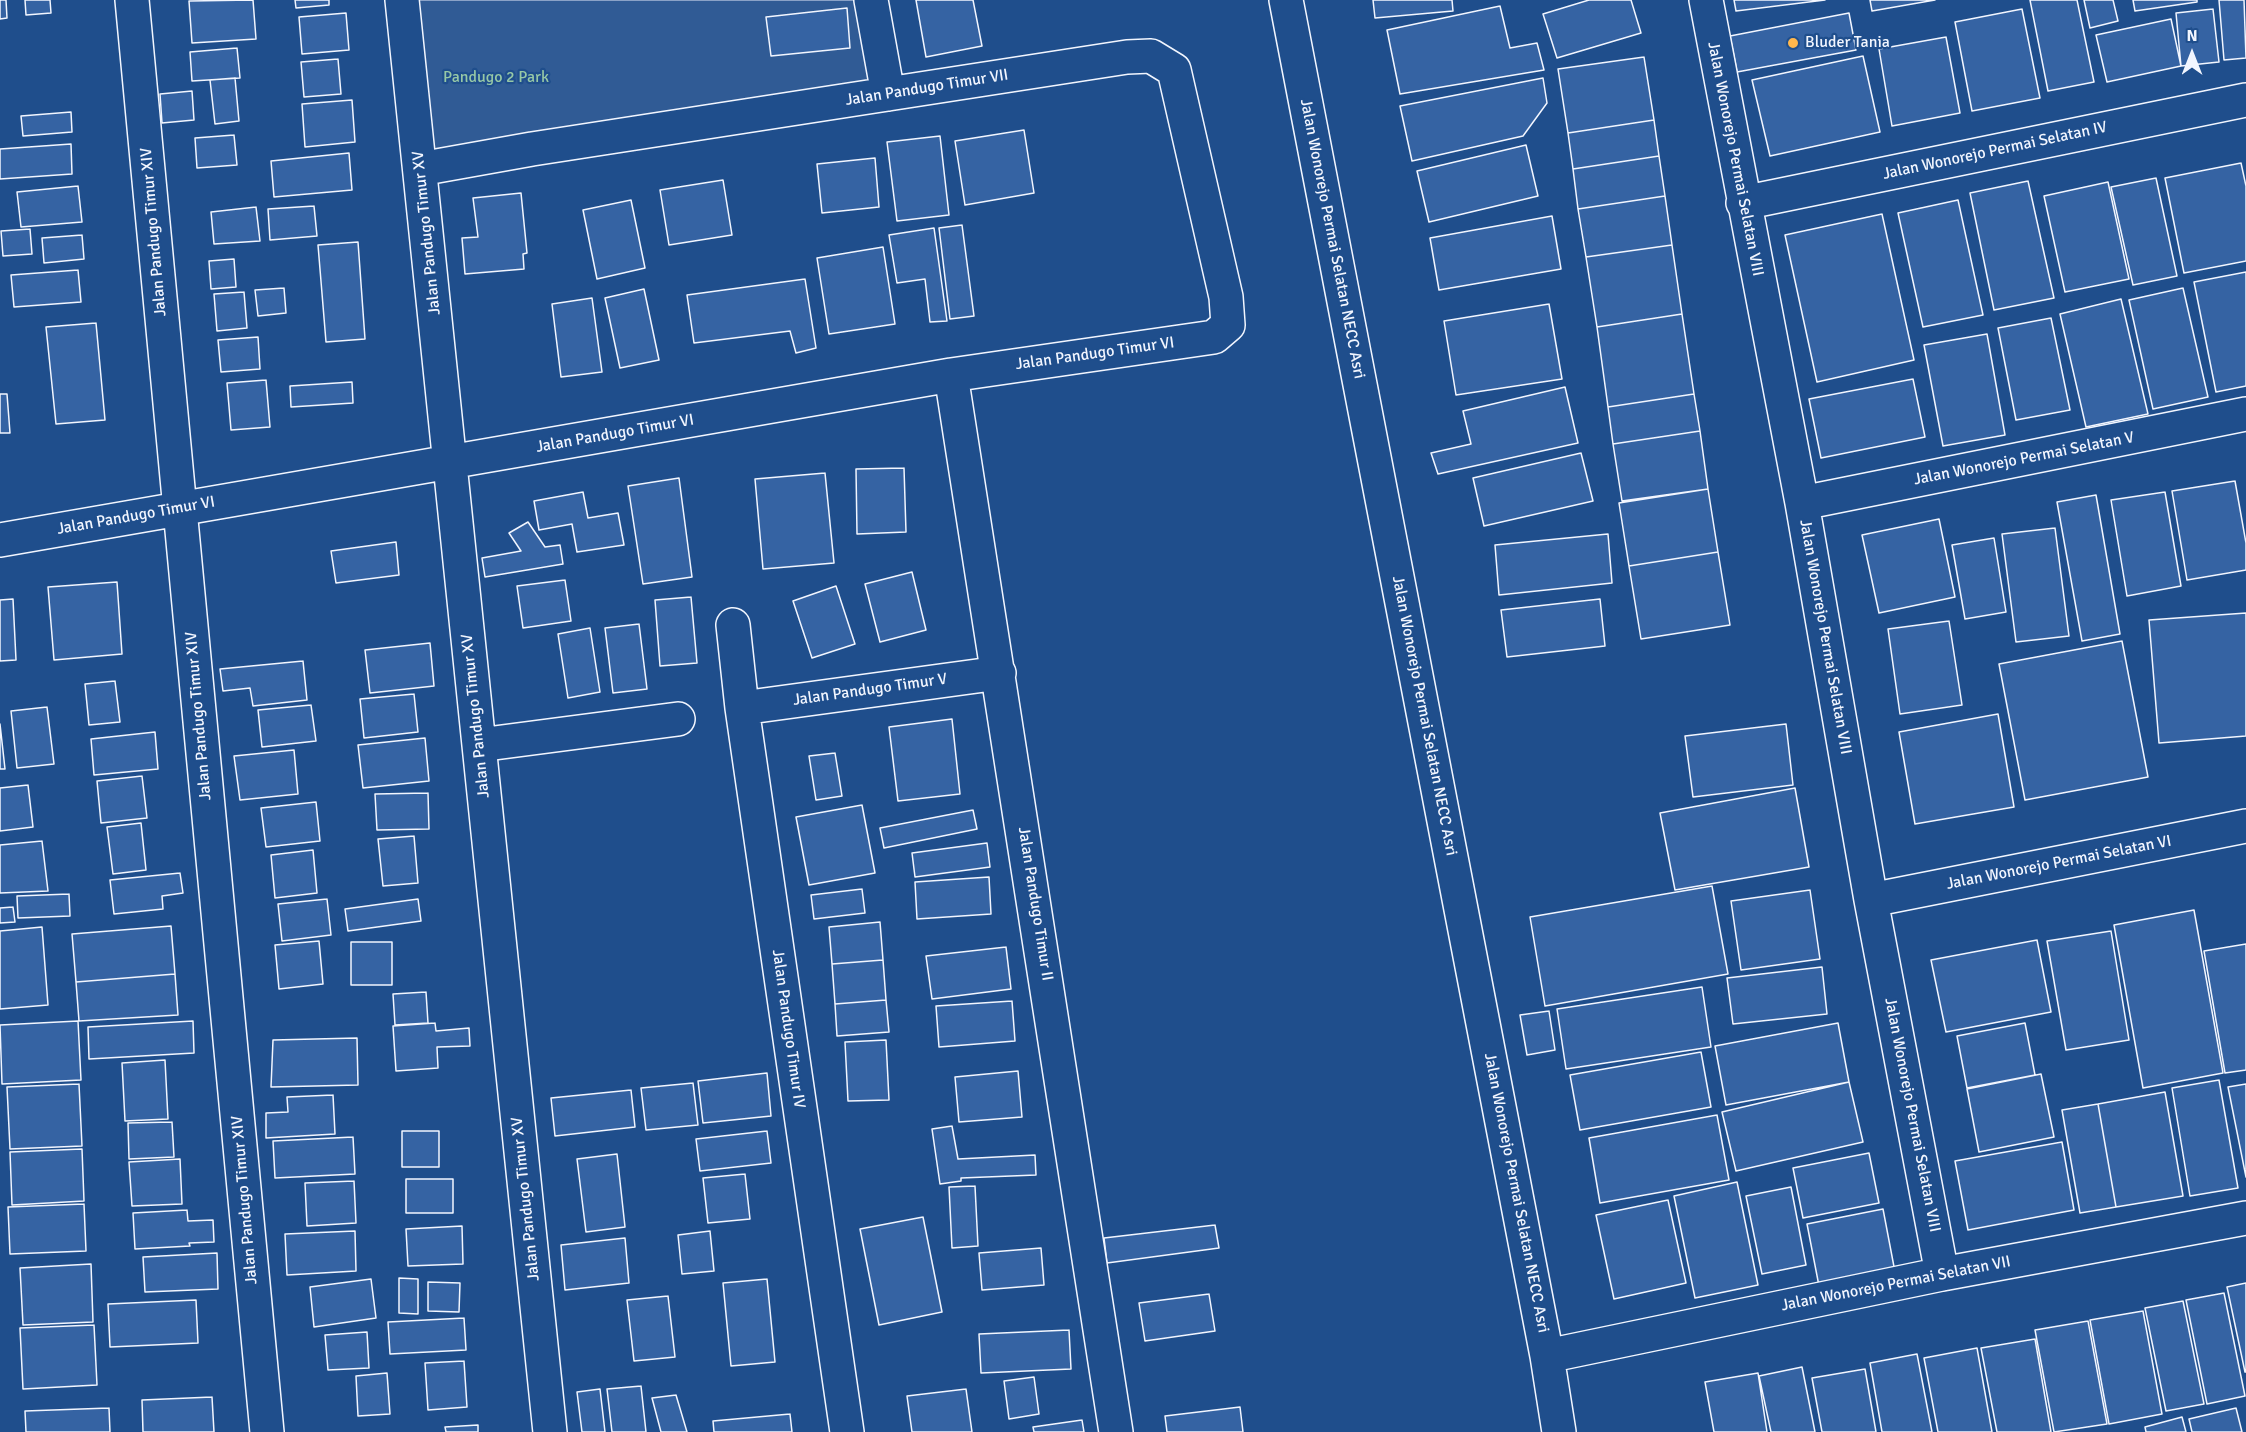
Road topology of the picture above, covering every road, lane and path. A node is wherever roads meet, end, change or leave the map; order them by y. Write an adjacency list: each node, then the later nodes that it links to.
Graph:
1 (132, 0): 15 (street, Jalan Pandugo Timur XIV)
2 (402, 0): 8 (street, Jalan Pandugo Timur XV)
3 (871, 0): 6 (street)
4 (1286, 0): 26 (street, Jalan Wonorejo Permai Selatan NECC Asri)
5 (1706, 0): 9 (street, Jalan Wonorejo Permai Selatan VIII)
6 (888, 94): 8 (street, Jalan Pandugo Timur VII); 10 (street, Jalan Pandugo Timur VII)
7 (2246, 100): 9 (street, Jalan Wonorejo Permai Selatan IV)
8 (420, 169): 13 (street, Jalan Pandugo Timur XV)
9 (1743, 202): 14 (street, Jalan Wonorejo Permai Selatan VIII)
10 (1228, 325): 11 (street, Jalan Pandugo Timur VI)
11 (951, 375): 13 (street, Jalan Pandugo Timur VI); 18 (street, Jalan Pandugo Timur II)
12 (2246, 414): 14 (street, Jalan Wonorejo Permai Selatan V)
13 (450, 462): 15 (street, Jalan Pandugo Timur VI); 21 (street, Jalan Pandugo Timur XV)
14 (1802, 503): 23 (street, Jalan Wonorejo Permai Selatan VIII)
15 (180, 509): 16 (street, Jalan Pandugo Timur VI); 27 (street, Jalan Pandugo Timur XIV)
16 (0, 540)
17 (733, 625): 19 (street, Jalan Pandugo Timur IV)
18 (999, 673): 19 (street, Jalan Pandugo Timur V); 30 (street, Jalan Pandugo Timur II)
19 (742, 708): 29 (street, Jalan Pandugo Timur IV)
20 (678, 719): 21 (street)
21 (479, 745): 28 (street, Jalan Pandugo Timur XV)
22 (2246, 826): 23 (street, Jalan Wonorejo Permai Selatan VI)
23 (1871, 900): 25 (street, Jalan Wonorejo Permai Selatan VIII)
24 (2246, 1218): 25 (street, Jalan Wonorejo Permai Selatan VII)
25 (1942, 1274): 26 (street, Jalan Wonorejo Permai Selatan VII)
26 (1547, 1356): 31 (street, Jalan Wonorejo Permai Selatan NECC Asri)
27 (267, 1432)
28 (550, 1432)
29 (846, 1432)
30 (1116, 1432)
31 (1559, 1432)

